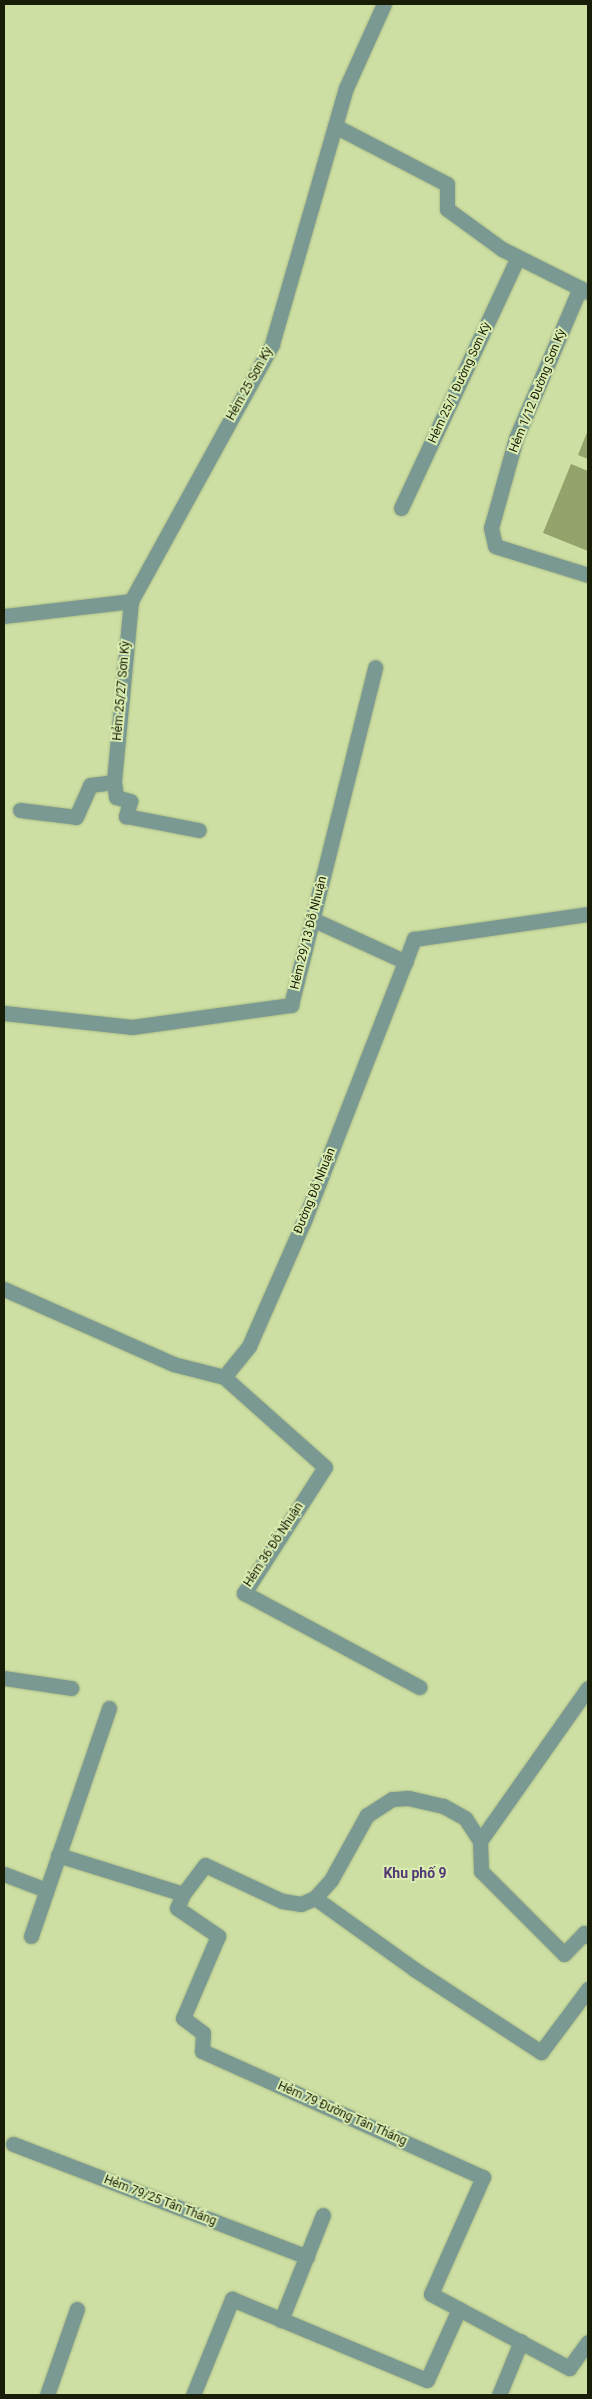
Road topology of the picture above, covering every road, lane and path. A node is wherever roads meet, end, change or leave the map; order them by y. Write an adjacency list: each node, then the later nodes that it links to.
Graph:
1 (384, 4): 2 (street, Hẻm 25 Sơn Kỳ)
2 (335, 126): 3 (street); 7 (street, Hẻm 25 Sơn Kỳ)
3 (518, 258): 4 (street); 5 (street, Hẻm 25/1 Đường Sơn Kỳ)
4 (584, 290): 6 (street, Hẻm 1/12 Đường Sơn Kỳ)
5 (401, 508)
6 (588, 575)
7 (131, 600): 8 (street); 10 (street, Hẻm 25/27 Sơn Kỳ)
8 (4, 616)
9 (375, 667): 14 (street, Hẻm 29/13 Đỗ Nhuận)
10 (114, 782): 11 (street); 12 (street)
11 (20, 810)
12 (199, 830)
13 (588, 914): 15 (street, Đường Đỗ Nhuận)
14 (312, 919): 15 (street); 16 (street, Hẻm 29/13 Đỗ Nhuận)
15 (406, 962): 18 (street, Đường Đỗ Nhuận)
16 (4, 1013)
17 (4, 1289): 18 (street)
18 (224, 1377): 20 (street, Hẻm 36 Đỗ Nhuận)
19 (4, 1678): 21 (street)
20 (419, 1687)
21 (71, 1688)
22 (588, 1688): 24 (street)
23 (109, 1708): 25 (street)
24 (480, 1841): 29 (street); 31 (street)
25 (58, 1855): 27 (street); 28 (street)
26 (4, 1874): 27 (street)
27 (46, 1890): 30 (street)
28 (183, 1894): 29 (street); 37 (street, Hẻm 79 Đường Tân Thắng)
29 (315, 1898): 32 (street)
30 (30, 1936)
31 (588, 1936)
32 (588, 1989)
33 (13, 2144): 35 (street, Hẻm 79/25 Tân Thắng)
34 (323, 2215): 35 (street)
35 (307, 2257): 38 (street)
36 (77, 2309): 41 (street)
37 (459, 2309): 38 (street); 39 (street)
38 (281, 2320): 42 (street)
39 (521, 2342): 40 (street); 43 (street)
40 (588, 2342)
41 (47, 2395)
42 (193, 2395)
43 (499, 2395)

